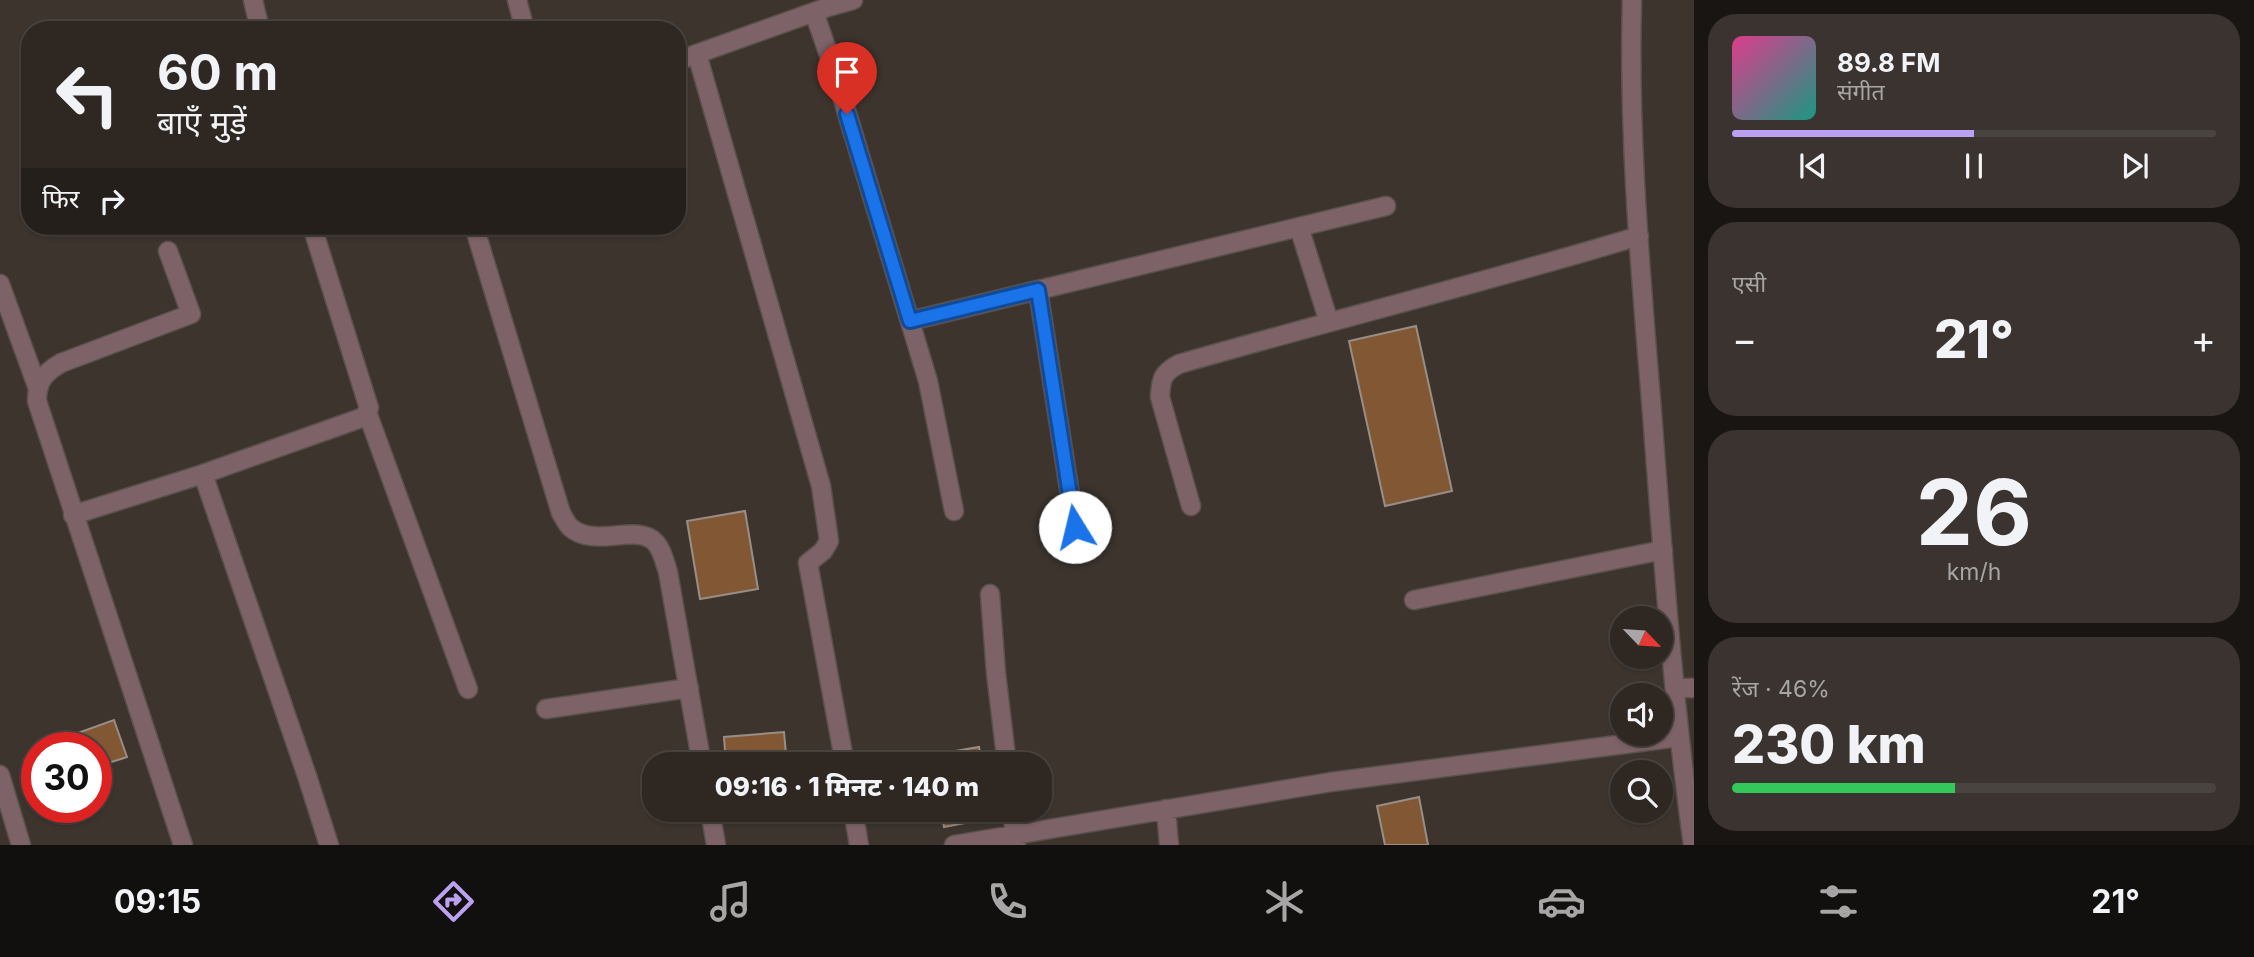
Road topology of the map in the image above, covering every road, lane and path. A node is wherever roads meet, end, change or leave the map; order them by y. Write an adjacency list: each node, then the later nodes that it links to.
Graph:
1 (253, 0): 6 (street)
2 (517, 0): 7 (street)
3 (853, 0): 5 (street)
4 (1632, 0): 14 (street)
5 (814, 12): 8 (street); 18 (street)
6 (258, 21)
7 (523, 21)
8 (697, 54): 9 (street); 37 (street)
9 (686, 58)
10 (1386, 206): 11 (street)
11 (1300, 227): 17 (street); 19 (street)
12 (316, 235): 21 (street)
13 (477, 235): 30 (street)
14 (1639, 236): 19 (street); 27 (street)
15 (168, 251): 20 (street)
16 (0, 284): 20 (street)
17 (1038, 290): 18 (street); 26 (street)
18 (910, 321): 24 (street)
19 (1329, 322): 23 (street)
20 (37, 386): 25 (street)
21 (367, 412): 22 (street); 33 (street)
22 (203, 474): 25 (street); 47 (street)
23 (1191, 506)
24 (954, 511)
25 (73, 515): 46 (street)
26 (1075, 527)
27 (1663, 550): 29 (street); 31 (street)
28 (990, 594): 38 (street)
29 (1414, 600)
30 (689, 688): 34 (street); 36 (street)
31 (1675, 688): 32 (street); 35 (street)
32 (1694, 688)
33 (468, 689)
34 (546, 709)
35 (1679, 737): 40 (street); 52 (street)
36 (700, 752)
37 (843, 752)
38 (1005, 752)
39 (0, 775): 45 (street)
40 (1166, 809): 44 (street); 51 (street)
41 (712, 822): 48 (street)
42 (855, 822): 49 (street)
43 (1013, 822): 44 (street)
44 (1015, 840): 50 (street)
45 (21, 845)
46 (183, 845)
47 (329, 845)
48 (716, 845)
49 (859, 845)
50 (954, 845)
51 (1169, 845)
52 (1693, 845)

